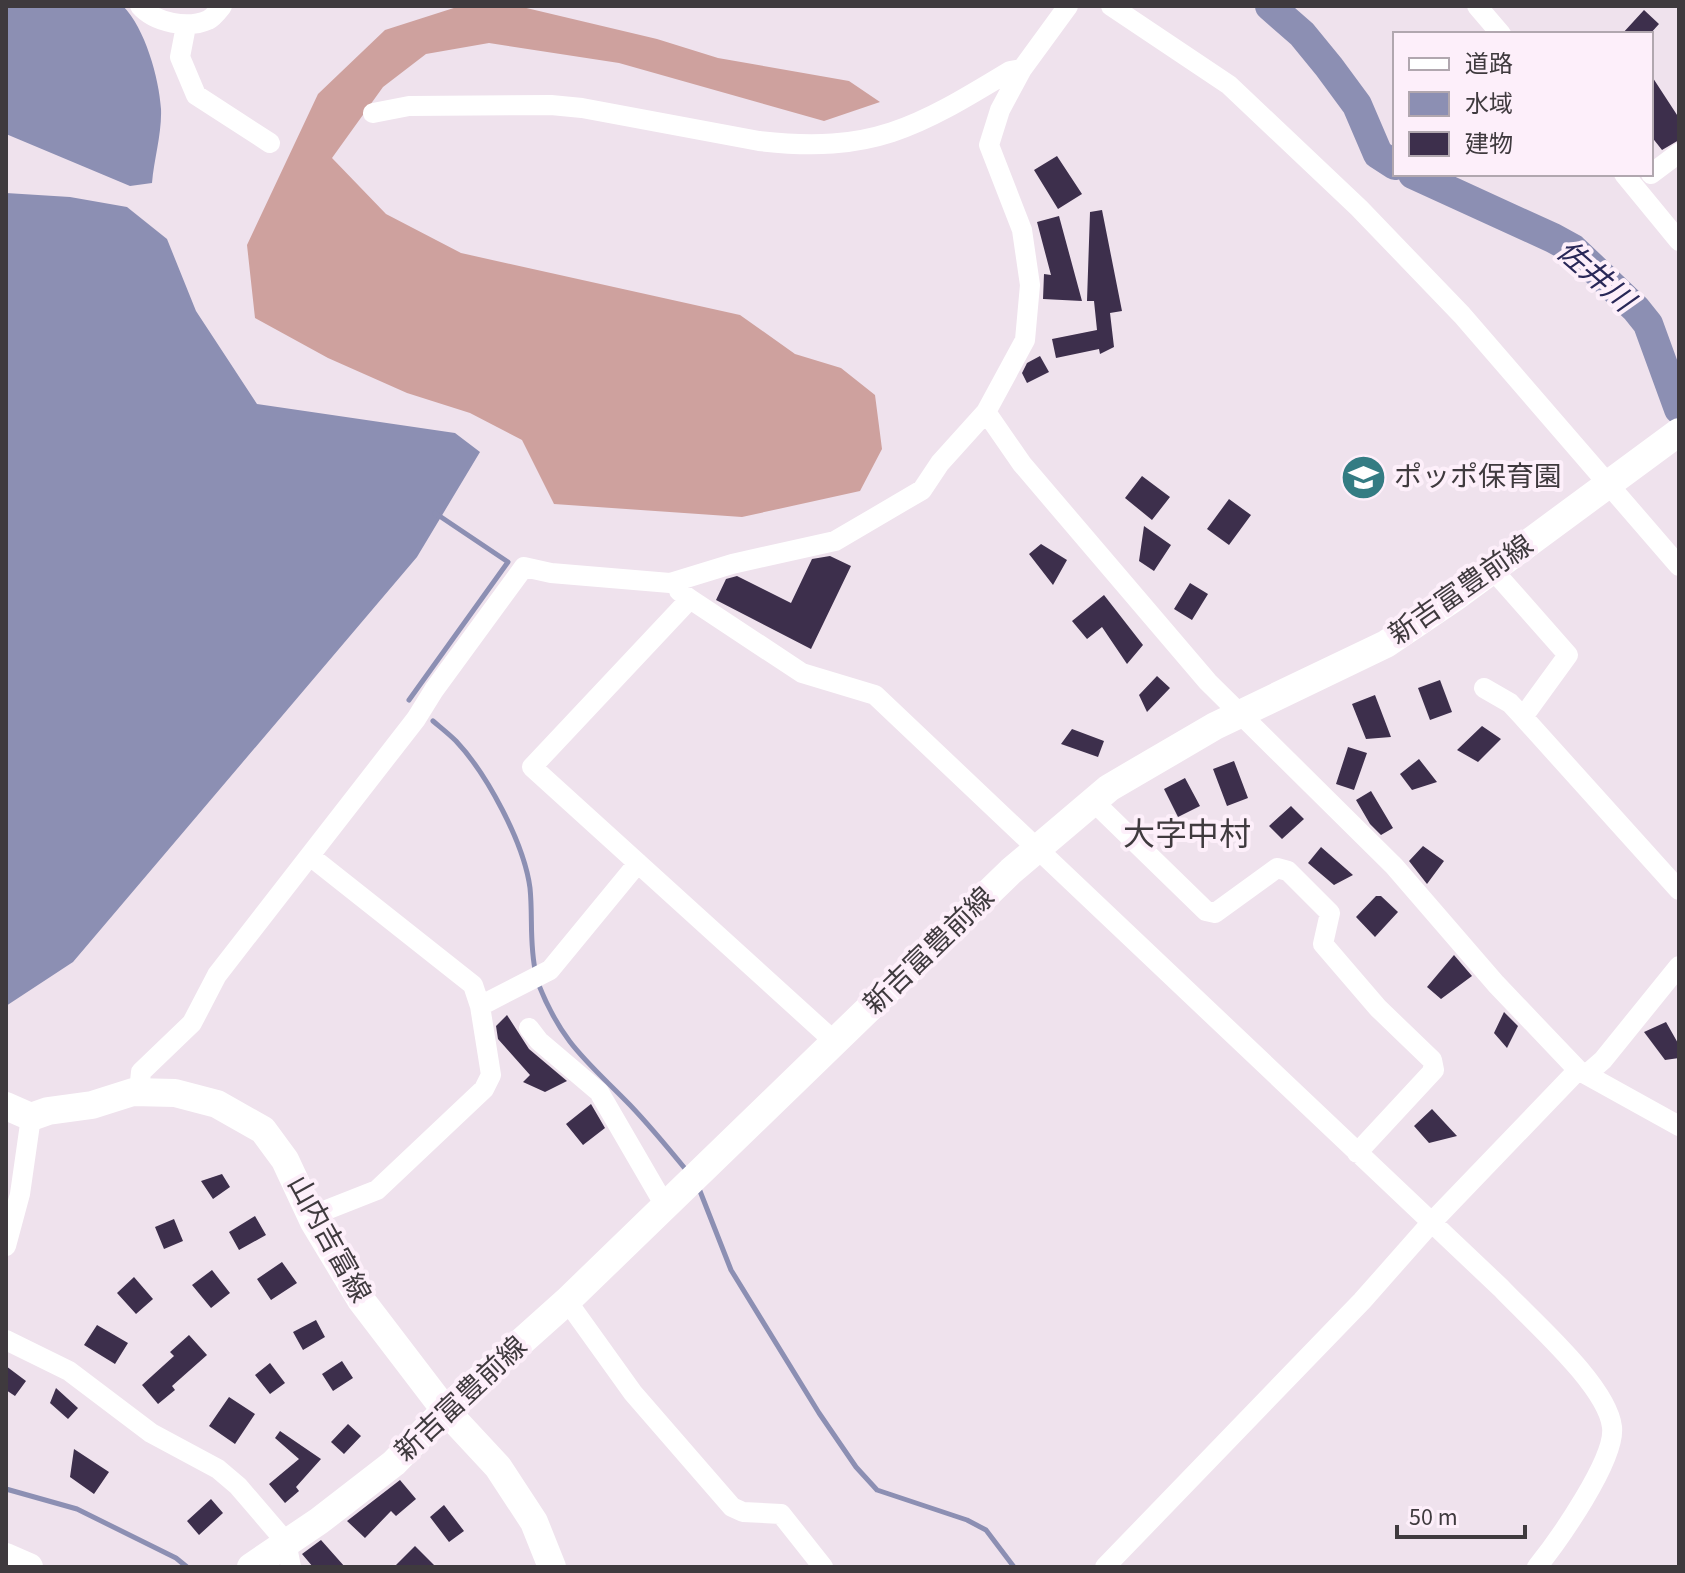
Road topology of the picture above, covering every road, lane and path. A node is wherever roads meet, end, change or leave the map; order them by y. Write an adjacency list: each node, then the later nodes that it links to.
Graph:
1 (140, 6): 6 (street)
2 (222, 6): 6 (street)
3 (1068, 6): 8 (street)
4 (1111, 6): 17 (street)
5 (1477, 6): 7 (street)
6 (186, 26): 10 (street)
7 (1499, 32)
8 (1022, 69): 9 (street); 15 (street)
9 (373, 113)
10 (270, 143)
11 (1679, 153): 12 (street)
12 (1653, 169)
13 (1640, 177): 14 (street)
14 (1679, 241)
15 (986, 412): 20 (street); 23 (street)
16 (1679, 432): 17 (main road, 新吉富豊前線)
17 (1606, 484): 18 (street); 19 (main road, 新吉富豊前線)
18 (1679, 566)
19 (1492, 569): 23 (main road, 新吉富豊前線); 24 (street)
20 (670, 583): 21 (street); 27 (street)
21 (690, 599): 26 (street); 28 (street)
22 (1484, 688): 24 (street)
23 (1242, 715): 25 (main road, 新吉富豊前線); 34 (street)
24 (1523, 717): 29 (street)
25 (1093, 801): 26 (main road, 新吉富豊前線); 38 (street)
26 (1037, 849): 33 (main road, 新吉富豊前線); 38 (street)
27 (310, 856): 31 (street); 35 (street)
28 (638, 863): 31 (street); 33 (street)
29 (1679, 890)
30 (1679, 966): 34 (street)
31 (480, 1006): 40 (street)
32 (529, 1028): 39 (street)
33 (835, 1042): 39 (main road, 新吉富豊前線)
34 (1582, 1072): 37 (street); 41 (street)
35 (139, 1092): 36 (main road, 山内吉富線); 40 (main road, 山内吉富線)
36 (18, 1111): 42 (street)
37 (1679, 1126)
38 (1357, 1153): 41 (street)
39 (664, 1204): 43 (main road, 新吉富豊前線)
40 (311, 1216): 45 (main road, 山内吉富線)
41 (1431, 1223): 52 (street); 53 (street)
42 (6, 1246)
43 (567, 1301): 45 (main road, 新吉富豊前線); 51 (street)
44 (6, 1340): 46 (street)
45 (445, 1410): 46 (main road, 新吉富豊前線); 50 (main road, 山内吉富線)
46 (288, 1555): 49 (main road, 新吉富豊前線)
47 (6, 1557): 48 (main road)
48 (29, 1567)
49 (251, 1567)
50 (552, 1567)
51 (823, 1567)
52 (1105, 1567)
53 (1537, 1567)

